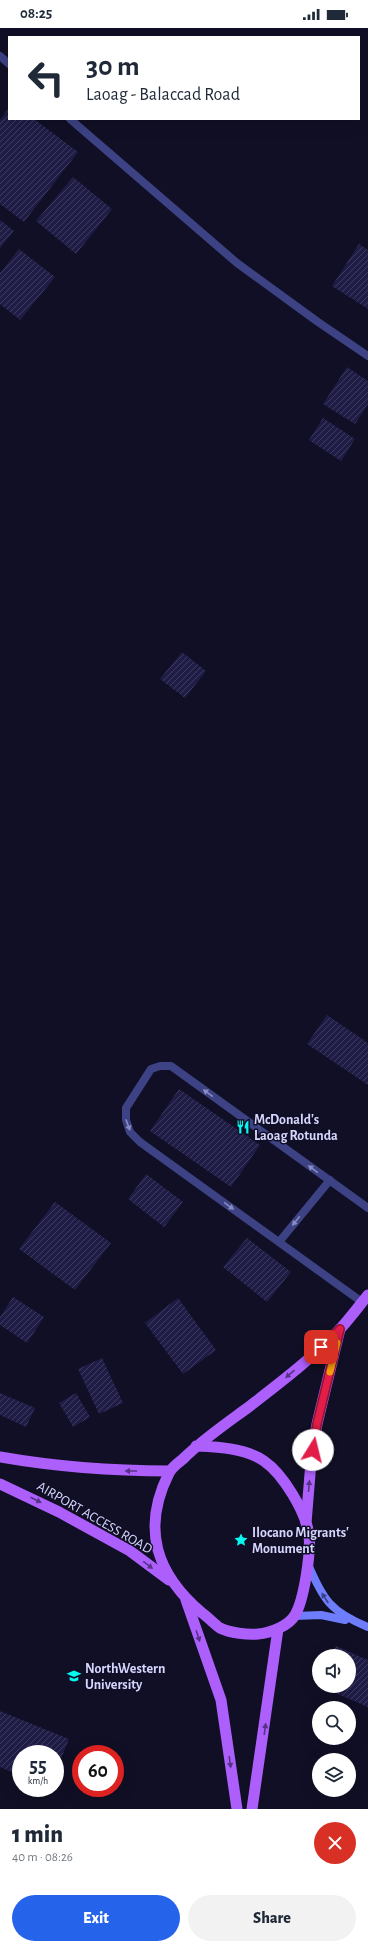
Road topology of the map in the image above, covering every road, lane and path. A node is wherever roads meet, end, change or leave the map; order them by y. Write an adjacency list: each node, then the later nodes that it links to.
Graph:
1 (0, 56): 2 (street)
2 (8, 63)
3 (71, 120): 4 (street)
4 (368, 356)
5 (330, 1180): 6 (street); 7 (street, one-way to 7); 7 (street, one-way to 7)
6 (368, 1208)
7 (279, 1242): 8 (street)
8 (365, 1299): 9 (main road)
9 (340, 1329): 10 (main road, one-way to 10); 14 (main road, one-way to 9)
10 (196, 1446): 12 (main road); 14 (main road)
11 (0, 1457): 12 (main road, AIRPORT ACCESS ROAD, one-way to 11)
12 (170, 1471): 16 (main road)
13 (0, 1484): 16 (main road, AIRPORT ACCESS ROAD, one-way to 16)
14 (306, 1525): 15 (main road)
15 (307, 1564): 18 (main road); 19 (main road, one-way to 15)
16 (171, 1582): 17 (main road)
17 (186, 1599): 21 (main road); 22 (main road, one-way to 22)
18 (295, 1616): 19 (main road); 21 (main road)
19 (354, 1622): 20 (main road)
20 (368, 1627)
21 (278, 1629): 23 (main road, one-way to 21)
22 (237, 1809)
23 (252, 1809)

